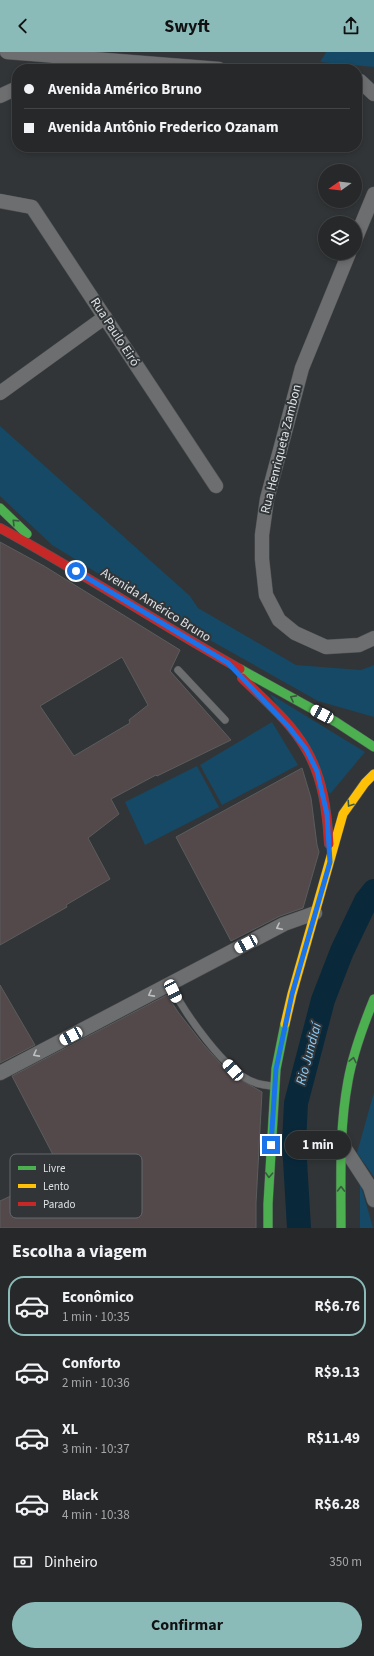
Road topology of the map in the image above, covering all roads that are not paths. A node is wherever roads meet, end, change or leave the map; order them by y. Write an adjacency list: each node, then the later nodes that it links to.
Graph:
1 (7, 52): 2 (street)
2 (76, 58): 3 (street); 4 (street)
3 (64, 64)
4 (154, 64)
5 (362, 83): 7 (street)
6 (12, 90): 8 (street)
7 (374, 94)
8 (0, 96)
9 (374, 194): 11 (street)
10 (0, 201): 13 (street, Rua Paulo Eiró)
11 (362, 223)
12 (346, 260): 19 (street, Rua Henriqueta Zambon)
13 (105, 317): 14 (street); 15 (street, Rua Paulo Eiró)
14 (0, 392)
15 (216, 486)
16 (0, 508): 18 (main road, one-way to 16)
17 (0, 528): 18 (main road)
18 (50, 555): 20 (main road, Avenida Américo Bruno)
19 (374, 638)
20 (228, 663): 23 (main road, one-way to 20); 27 (main road)
21 (178, 670): 22 (lane)
22 (225, 720)
23 (336, 722): 24 (main road); 25 (main road)
24 (359, 725)
25 (374, 747)
26 (374, 774): 27 (main road, one-way to 27)
27 (330, 862): 28 (main road)
28 (315, 913): 29 (street, one-way to 29); 32 (main road)
29 (170, 984): 31 (street, one-way to 31); 32 (lane)
30 (374, 999): 33 (main road, one-way to 30)
31 (0, 1073)
32 (275, 1087): 35 (main road, one-way to 35)
33 (342, 1144): 34 (street); 36 (main road, one-way to 33)
34 (374, 1200)
35 (268, 1228)
36 (341, 1228)

